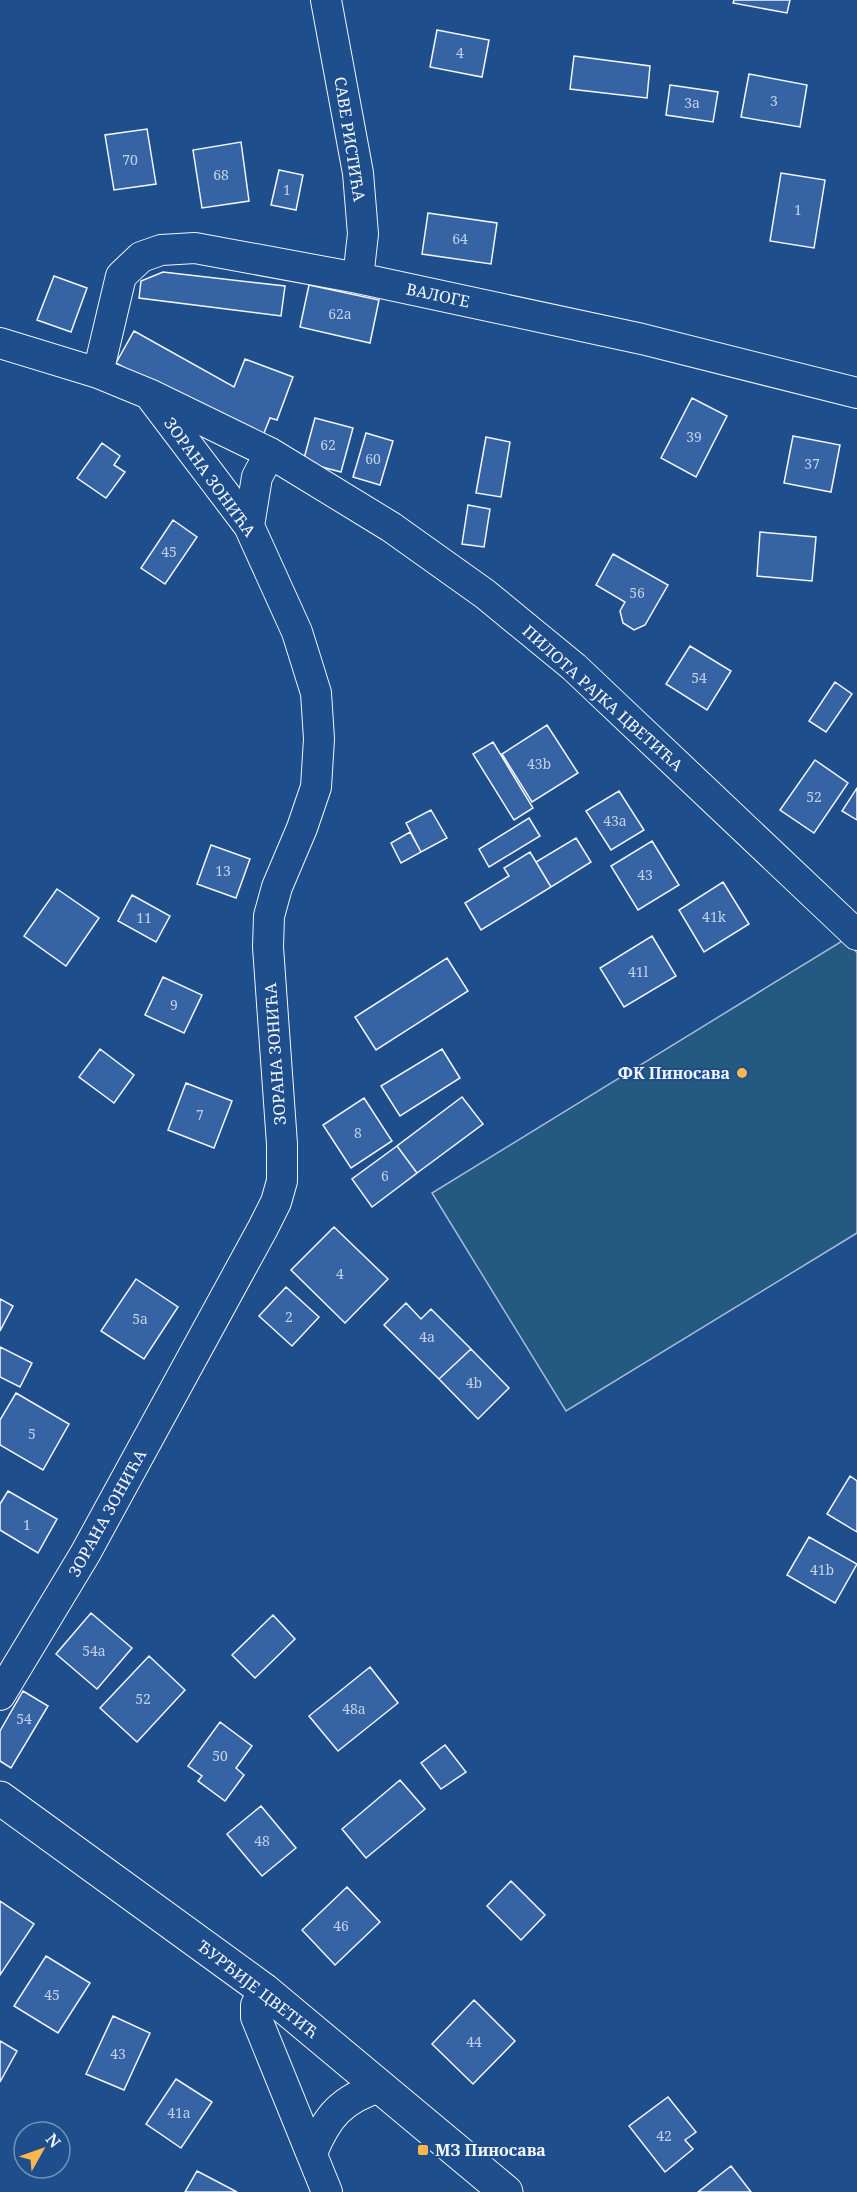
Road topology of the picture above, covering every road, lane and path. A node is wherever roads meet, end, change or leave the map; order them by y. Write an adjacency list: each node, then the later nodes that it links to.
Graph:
1 (326, 0): 2 (street, САВЕ РИСТИЋА)
2 (358, 278): 4 (street, ВАЛОГЕ); 5 (street, ВАЛОГЕ)
3 (0, 344): 4 (street, ПИЛОТА РАЈКА ЦВЕТИЋА)
4 (98, 373): 6 (street, ПИЛОТА РАЈКА ЦВЕТИЋА)
5 (856, 384)
6 (149, 394): 7 (street, ПИЛОТА РАЈКА ЦВЕТИЋА); 8 (street, ЗОРАНА ЗОНИЋА)
7 (270, 453): 8 (street); 9 (street, ПИЛОТА РАЈКА ЦВЕТИЋА)
8 (249, 526): 10 (street, ЗОРАНА ЗОНИЋА)
9 (857, 935)
10 (0, 1695)
11 (0, 1798): 12 (street, ЂУРЂИЈЕ ЦВЕТИЋ)
12 (264, 1990): 13 (street, ЂУРЂИЈЕ ЦВЕТИЋ); 14 (street)
13 (380, 2087): 14 (street); 16 (street, ЂУРЂИЈЕ ЦВЕТИЋ)
14 (312, 2152): 15 (street)
15 (327, 2192)
16 (506, 2192)

